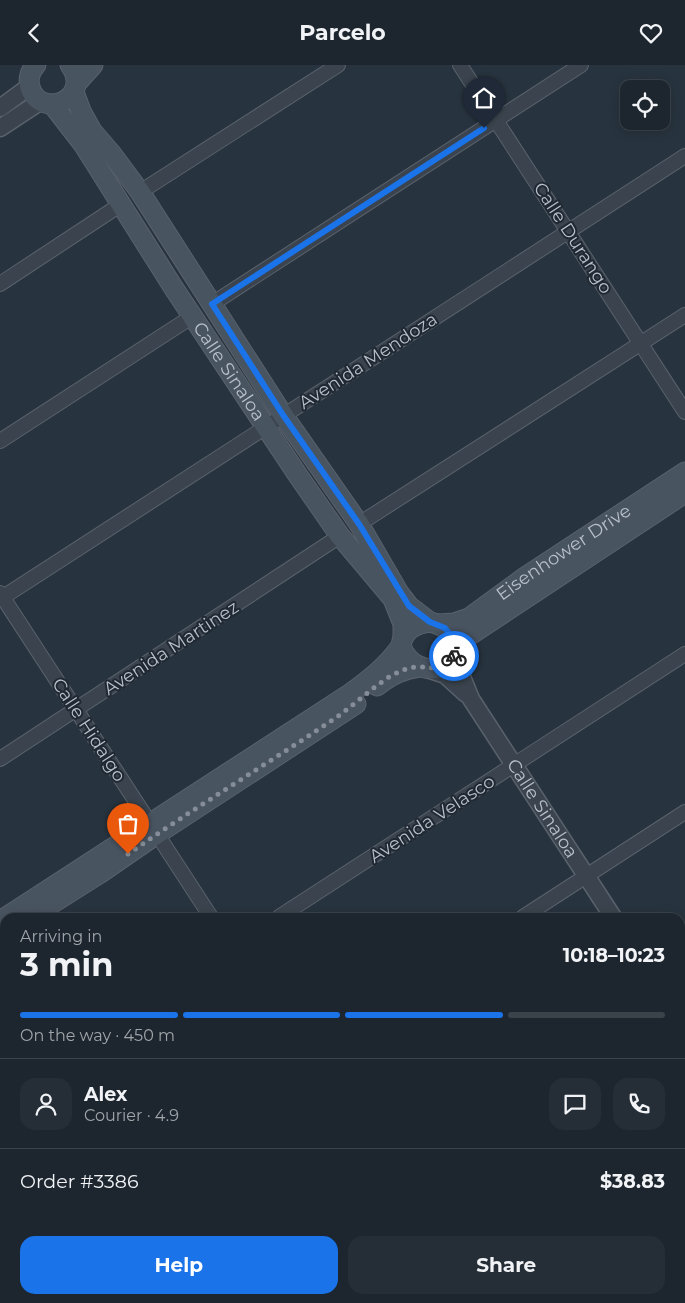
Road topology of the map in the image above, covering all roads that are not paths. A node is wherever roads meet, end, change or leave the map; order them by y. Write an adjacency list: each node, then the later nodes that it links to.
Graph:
1 (70, 65): 7 (main road, Calle Sinaloa)
2 (94, 65): 7 (main road)
3 (338, 65): 13 (street)
4 (460, 65): 10 (street, Calle Durango)
5 (581, 65): 10 (street)
6 (34, 66): 8 (main road)
7 (75, 88): 8 (main road); 13 (main road, Calle Sinaloa)
8 (41, 97): 9 (street); 11 (street); 14 (main road, Calle Sinaloa)
9 (0, 109)
10 (496, 120): 15 (street, Calle Durango); 17 (street)
11 (0, 128)
12 (685, 156): 15 (street, Avenida Mendoza)
13 (140, 192): 17 (main road, Calle Sinaloa)
14 (120, 205): 16 (street); 19 (main road, Calle Sinaloa)
15 (568, 231): 20 (street, Calle Durango); 22 (street, Avenida Mendoza)
16 (0, 284)
17 (212, 304): 22 (main road, Calle Sinaloa)
18 (685, 315): 20 (street)
19 (193, 316): 23 (main road, Calle Sinaloa); 24 (street)
20 (641, 343): 21 (street, Calle Durango); 27 (street)
21 (685, 411)
22 (283, 415): 23 (street, Avenida Mendoza); 27 (main road, Calle Sinaloa)
23 (265, 427): 28 (main road, Calle Sinaloa); 29 (street, Avenida Mendoza)
24 (0, 441)
25 (685, 472): 30 (main road, Eisenhower Drive)
26 (685, 493): 32 (main road, Eisenhower Drive)
27 (359, 524): 30 (main road, Calle Sinaloa)
28 (340, 536): 31 (main road, Calle Sinaloa); 36 (street, Avenida Martinez)
29 (1, 597): 36 (street, Calle Hidalgo)
30 (435, 623): 31 (main road); 32 (main road)
31 (402, 642): 34 (main road); 40 (main road)
32 (454, 651): 34 (main road); 35 (street, Calle Sinaloa)
33 (685, 654): 38 (street, Avenida Velasco)
34 (425, 668): 35 (street, Calle Sinaloa); 40 (main road)
35 (471, 699): 38 (street, Calle Sinaloa)
36 (76, 710): 37 (street, Avenida Martinez); 40 (street, Calle Hidalgo)
37 (0, 759)
38 (514, 765): 41 (street, Calle Sinaloa); 45 (street, Avenida Velasco)
39 (685, 812): 41 (street)
40 (153, 828): 42 (main road); 43 (main road); 44 (street, Calle Hidalgo)
41 (586, 877): 46 (street); 47 (street, Calle Sinaloa)
42 (13, 913)
43 (37, 913)
44 (208, 913)
45 (285, 913)
46 (529, 913)
47 (610, 913)

